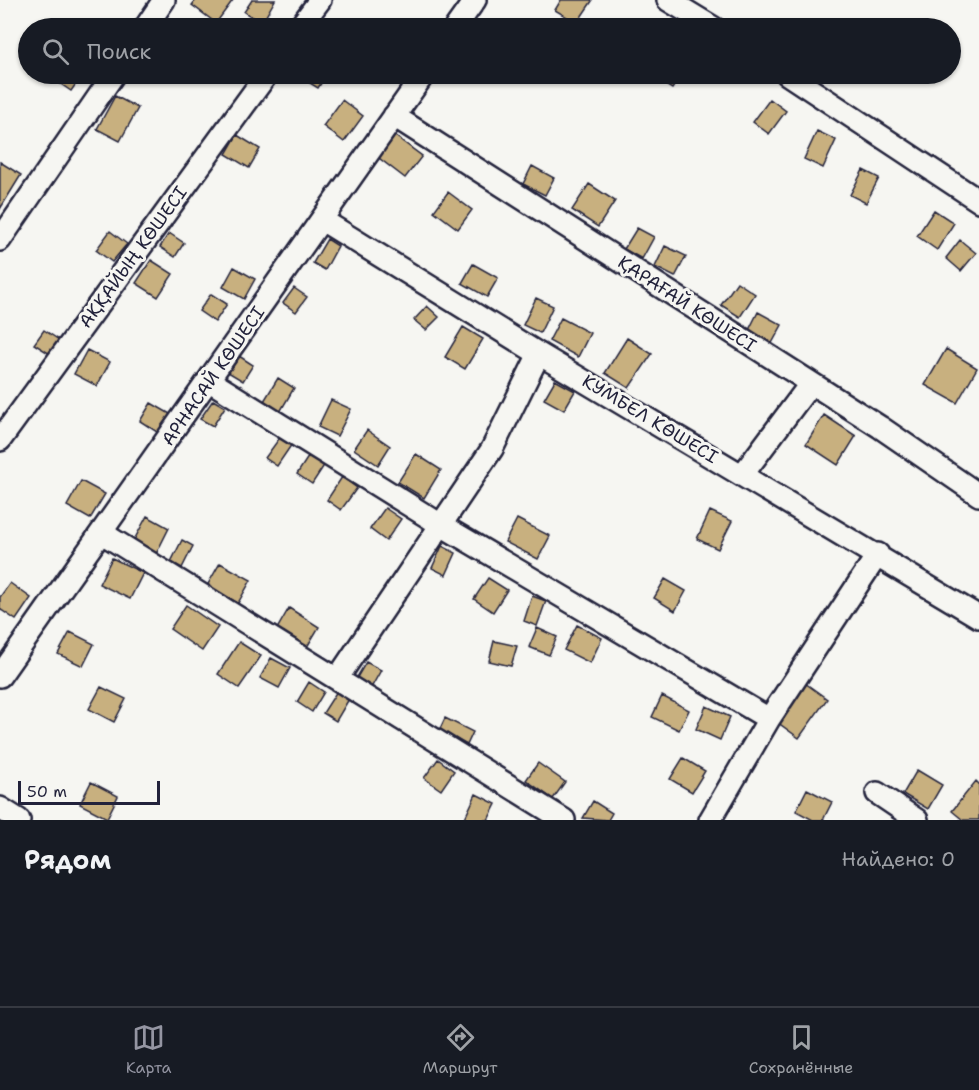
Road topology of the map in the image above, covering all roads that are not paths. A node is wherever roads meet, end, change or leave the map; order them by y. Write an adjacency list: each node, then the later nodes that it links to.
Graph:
1 (164, 0): 5 (street)
2 (320, 0): 6 (street)
3 (475, 0): 7 (street)
4 (668, 0): 8 (street)
5 (152, 18)
6 (306, 18)
7 (462, 18)
8 (698, 18)
9 (107, 84): 16 (street)
10 (260, 84): 20 (street, АҚҚАЙЫҢ КӨШЕСІ)
11 (417, 84): 13 (street, АРНАСАЙ КӨШЕСІ)
12 (802, 84): 14 (street)
13 (394, 116): 15 (street, АРНАСАЙ КӨШЕСІ); 19 (street, ҚАРАҒАЙ КӨШЕСІ)
14 (979, 201)
15 (322, 220): 17 (street, КУМБЕЛ KӨШЕСІ); 18 (street, АРНАСАЙ КӨШЕСІ)
16 (0, 240)
17 (540, 354): 21 (street, КУМБЕЛ KӨШЕСІ); 23 (street)
18 (210, 381): 23 (street); 24 (street, АРНАСАЙ КӨШЕСІ)
19 (811, 383): 21 (street); 22 (street, ҚАРАҒАЙ КӨШЕСІ)
20 (0, 440)
21 (743, 474): 25 (street, КУМБЕЛ KӨШЕСІ)
22 (979, 495)
23 (441, 525): 28 (street); 29 (street)
24 (102, 533): 27 (street, АРНАСАЙ КӨШЕСІ); 28 (street)
25 (878, 554): 26 (street, КУМБЕЛ KӨШЕСІ); 29 (street)
26 (979, 616)
27 (0, 676)
28 (337, 679): 33 (street)
29 (769, 719): 34 (street)
30 (877, 793): 35 (street)
31 (0, 808): 32 (street)
32 (20, 820)
33 (564, 820)
34 (710, 820)
35 (917, 820)

